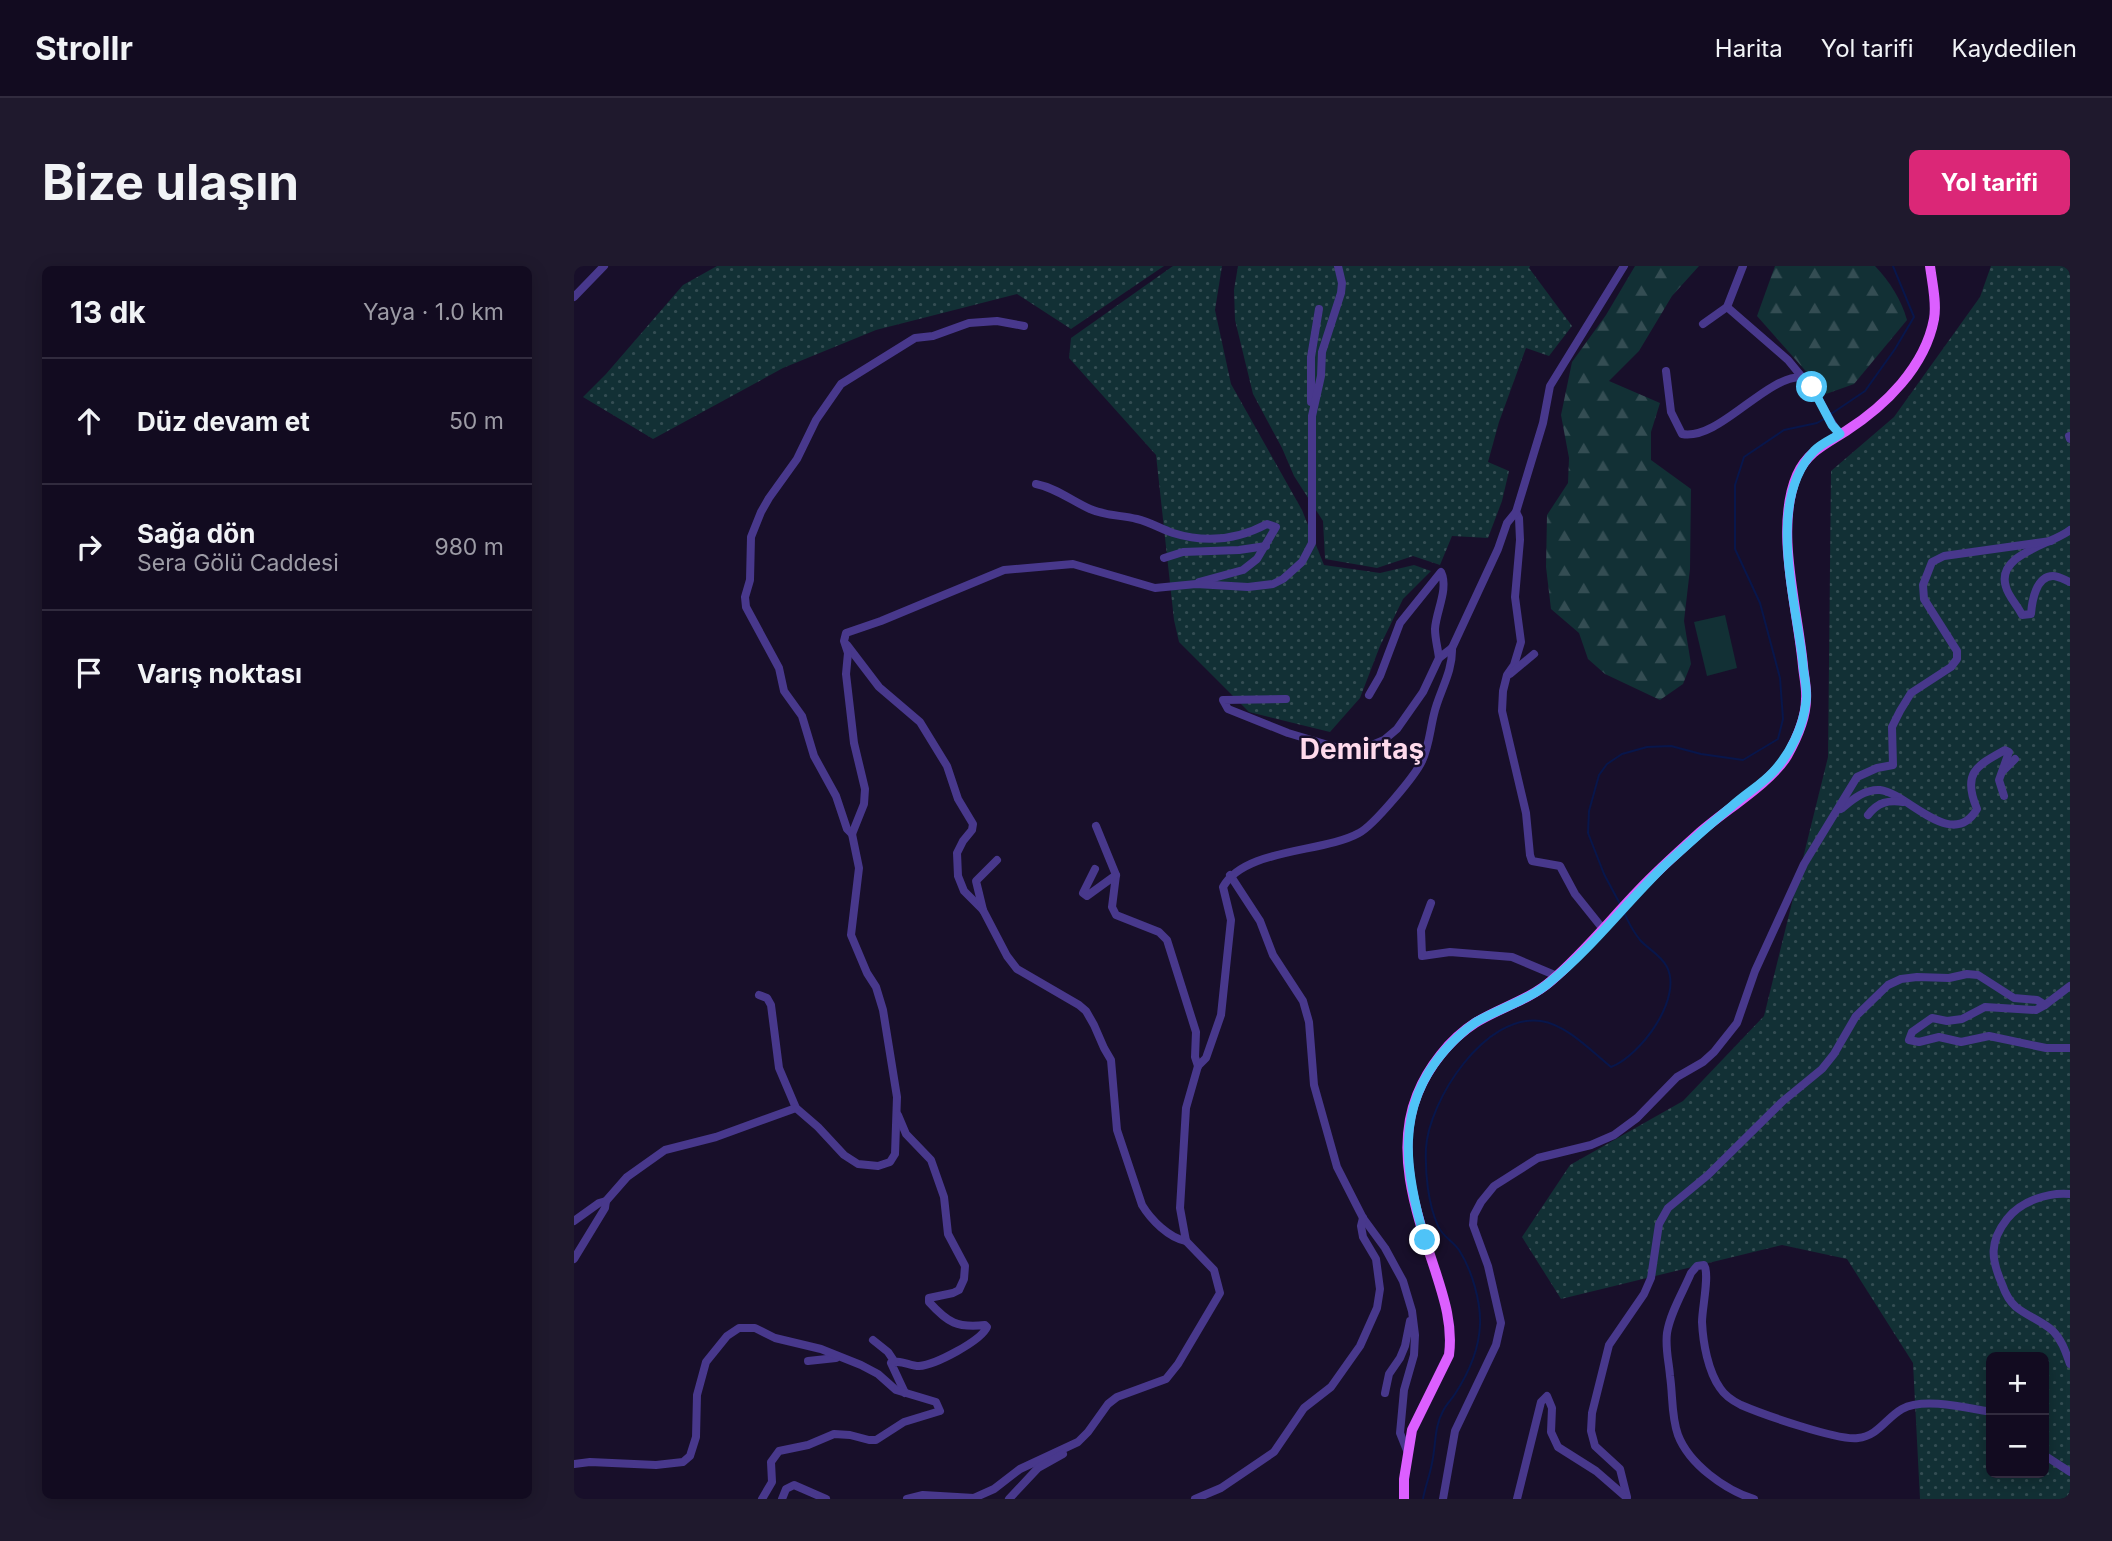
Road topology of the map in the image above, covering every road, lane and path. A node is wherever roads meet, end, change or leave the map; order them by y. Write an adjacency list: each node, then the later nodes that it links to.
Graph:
1 (604, 266): 6 (street)
2 (1338, 266): 13 (street)
3 (1624, 266): 16 (street)
4 (1743, 266): 7 (street)
5 (1930, 266): 14 (main road)
6 (574, 297)
7 (1727, 307): 9 (street); 12 (street)
8 (1319, 309): 13 (street)
9 (1703, 324)
10 (1024, 326): 37 (street)
11 (1666, 371): 12 (street)
12 (1802, 377): 14 (street)
13 (1312, 416): 22 (street)
14 (1840, 434): 44 (main road)
15 (1036, 484): 19 (street)
16 (1516, 512): 24 (street); 27 (street)
17 (2070, 530): 18 (street)
18 (2051, 541): 21 (street); 34 (street)
19 (1266, 546): 20 (street); 22 (street)
20 (1164, 558)
21 (2070, 582)
22 (1196, 584): 23 (street)
23 (844, 641): 37 (street); 43 (street)
24 (1452, 648): 26 (street); 41 (street)
25 (1534, 654): 27 (street)
26 (1439, 658): 28 (street); 29 (street)
27 (1507, 675): 44 (street)
28 (1369, 695)
29 (1286, 699)
30 (2015, 759): 31 (street)
31 (2001, 772): 32 (street); 33 (street)
32 (2004, 796)
33 (1903, 802): 34 (street); 35 (street)
34 (1835, 813): 83 (street)
35 (1868, 815)
36 (1097, 826): 40 (street)
37 (852, 834): 52 (street)
38 (998, 860): 43 (street)
39 (1096, 869): 40 (street)
40 (1116, 875): 50 (street)
41 (1230, 875): 50 (street); 55 (street)
42 (1431, 903): 45 (street)
43 (983, 910): 57 (street)
44 (1603, 929): 45 (main road)
45 (1557, 976): 69 (main road)
46 (2070, 986): 48 (street)
47 (759, 996): 51 (street)
48 (2045, 1005): 49 (street); 74 (street)
49 (2070, 1048)
50 (1198, 1066): 57 (street)
51 (796, 1108): 52 (street); 54 (street)
52 (897, 1113): 63 (street)
53 (2070, 1194): 64 (street)
54 (606, 1202): 56 (street); 58 (street)
55 (1363, 1218): 59 (street); 81 (street)
56 (574, 1221)
57 (1186, 1241): 68 (street)
58 (574, 1259)
59 (1412, 1311): 66 (street); 69 (street)
60 (873, 1340): 63 (street)
61 (843, 1358): 62 (street); 65 (street); 71 (street)
62 (808, 1361)
63 (894, 1361): 65 (street)
64 (2070, 1364)
65 (905, 1393): 73 (street)
66 (1385, 1393)
67 (1986, 1411): 85 (street)
68 (1088, 1432): 79 (street); 80 (street)
69 (1408, 1453): 82 (main road)
70 (2049, 1458): 72 (street)
71 (574, 1464)
72 (2070, 1472)
73 (772, 1482): 75 (street); 76 (street)
74 (1628, 1498): 84 (street)
75 (762, 1499)
76 (771, 1499)
77 (782, 1499): 78 (street)
78 (826, 1499)
79 (907, 1499)
80 (1009, 1499)
81 (1195, 1499)
82 (1404, 1499)
83 (1443, 1499)
84 (1517, 1499)
85 (1754, 1499)

